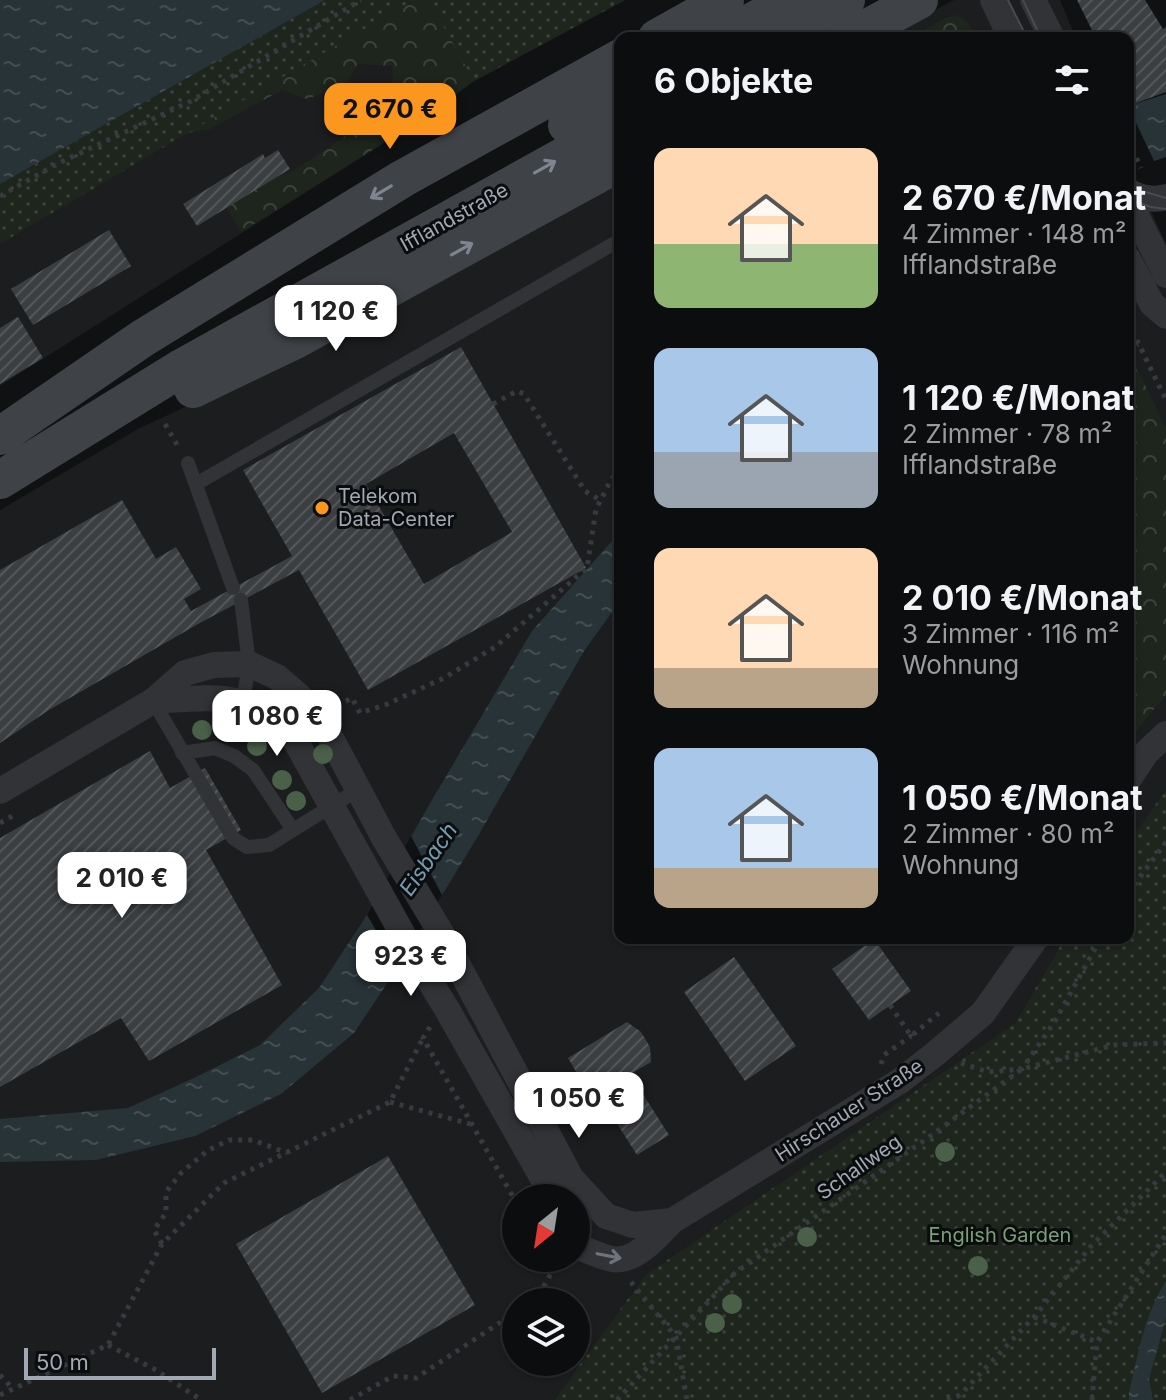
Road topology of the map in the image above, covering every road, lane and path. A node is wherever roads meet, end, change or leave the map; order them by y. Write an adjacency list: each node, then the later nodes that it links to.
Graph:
1 (361, 0): 19 (path)
2 (725, 0): 8 (main road)
3 (791, 0): 9 (main road)
4 (846, 0): 10 (main road)
5 (919, 0): 11 (main road)
6 (993, 0): 12 (street)
7 (1033, 0): 13 (street)
8 (668, 32)
9 (734, 32)
10 (789, 32)
11 (860, 32)
12 (1008, 32)
13 (1049, 32)
14 (614, 61): 32 (main road, one-way to 32)
15 (614, 100): 34 (main road, Ifflandstraße)
16 (614, 128): 34 (main road, Ifflandstraße, one-way to 16)
17 (614, 165): 34 (main road, one-way to 17)
18 (1135, 181): 20 (street)
19 (0, 196)
20 (1166, 197)
21 (1134, 211): 24 (street)
22 (614, 243): 36 (lane)
23 (1134, 270): 25 (street)
24 (1166, 275)
25 (1166, 316)
26 (1134, 331): 27 (path)
27 (1138, 344): 28 (path); 29 (path)
28 (1134, 346)
29 (1166, 400)
30 (493, 404): 37 (path)
31 (165, 424): 33 (path)
32 (0, 436)
33 (188, 463): 36 (lane)
34 (5, 465)
35 (614, 476): 37 (path)
36 (196, 484): 38 (lane)
37 (600, 500): 39 (path)
38 (249, 664): 40 (street); 41 (lane); 45 (street)
39 (352, 698)
40 (153, 701): 41 (street); 43 (lane); 46 (street)
41 (243, 702): 47 (street)
42 (1166, 734): 44 (street)
43 (182, 753): 48 (lane); 48 (lane)
44 (1134, 771)
45 (359, 789): 47 (lane); 67 (street)
46 (0, 791)
47 (332, 805): 48 (lane); 54 (street)
48 (293, 830)
49 (1166, 842): 50 (path)
50 (1134, 885)
51 (1032, 944): 58 (street, Hirschauer Straße)
52 (1098, 944): 59 (path)
53 (890, 1005): 55 (path)
54 (448, 1011): 56 (path); 66 (street)
55 (911, 1036): 58 (path); 60 (path)
56 (423, 1038): 61 (path); 62 (path)
57 (1166, 1043): 59 (path, Schallweg)
58 (935, 1054): 59 (path); 67 (street, Hirschauer Straße)
59 (1022, 1069): 74 (path, Schallweg)
60 (878, 1073)
61 (390, 1102): 62 (path); 63 (path)
62 (472, 1124): 65 (path)
63 (288, 1153): 69 (path); 69 (path)
64 (1166, 1172): 72 (path)
65 (506, 1184)
66 (546, 1184)
67 (672, 1221): 71 (street)
68 (1166, 1234): 75 (path)
69 (162, 1244): 76 (path)
70 (590, 1251): 71 (street, one-way to 71)
71 (628, 1258): 74 (path)
72 (1034, 1317): 75 (path); 84 (path)
73 (502, 1321): 81 (path)
74 (676, 1337): 82 (path, Schallweg); 83 (path)
75 (1097, 1342): 85 (path)
76 (108, 1345): 78 (path); 80 (path)
77 (0, 1375): 78 (path)
78 (12, 1388): 79 (path)
79 (0, 1395)
80 (201, 1400)
81 (350, 1400)
82 (617, 1400)
83 (687, 1400)
84 (947, 1400)
85 (1092, 1400)

